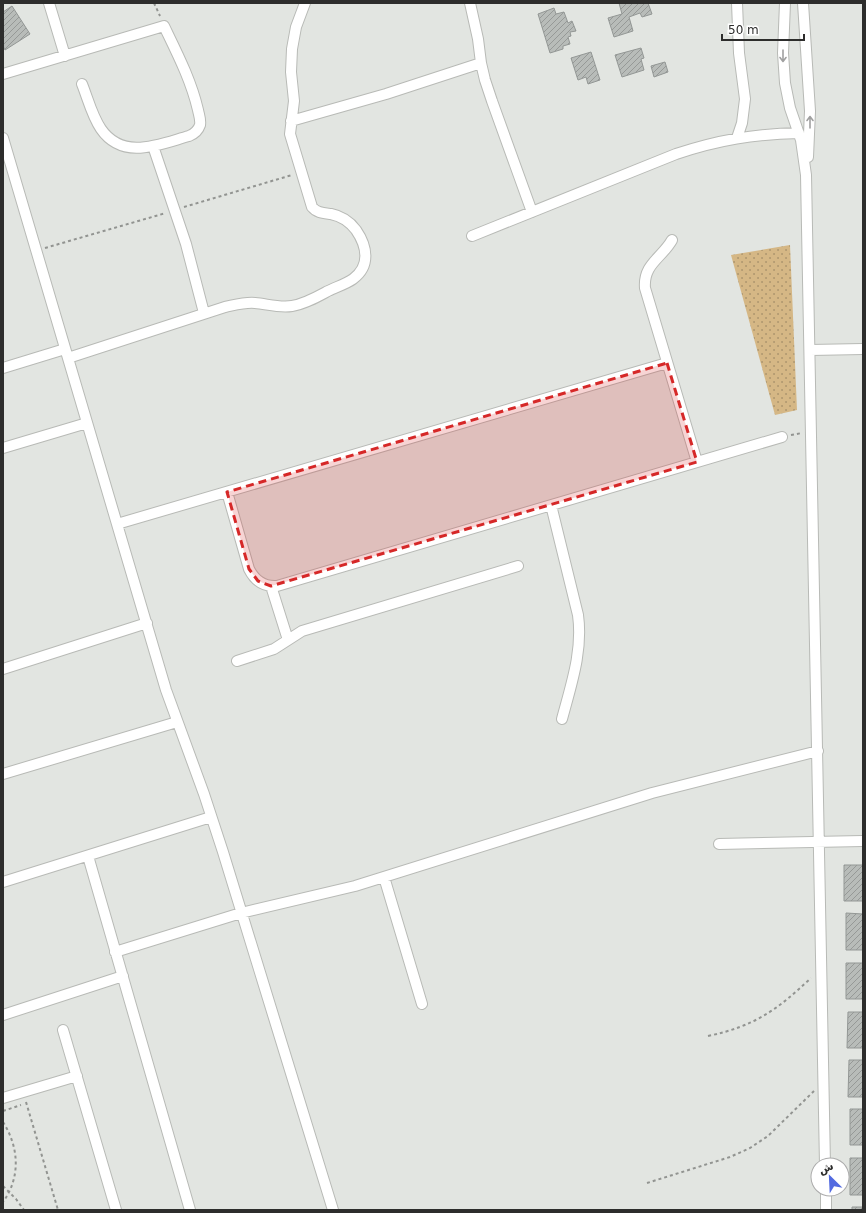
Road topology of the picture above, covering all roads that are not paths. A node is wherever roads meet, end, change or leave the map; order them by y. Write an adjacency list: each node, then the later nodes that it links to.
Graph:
1 (49, 3): 7 (street)
2 (305, 3): 11 (street)
3 (470, 3): 8 (street)
4 (737, 3): 14 (street)
5 (785, 3): 12 (street, one-way to 12)
6 (803, 3): 16 (street, one-way to 6)
7 (64, 56): 9 (street); 15 (street)
8 (480, 63): 11 (street); 17 (street)
9 (3, 74)
10 (82, 84): 15 (street)
11 (291, 121): 20 (street)
12 (799, 133): 14 (street); 16 (street)
13 (3, 138): 23 (street)
14 (736, 138): 17 (street)
15 (153, 146): 20 (street)
16 (806, 175): 22 (street)
17 (532, 212): 18 (street)
18 (472, 236)
19 (672, 240): 24 (street)
20 (204, 313): 23 (street)
21 (863, 349): 22 (street)
22 (810, 350): 41 (street)
23 (67, 354): 25 (street); 26 (street)
24 (667, 363): 29 (street); 30 (street)
25 (3, 368)
26 (87, 423): 28 (street); 32 (street)
27 (782, 437): 29 (street)
28 (3, 448)
29 (697, 462): 31 (street)
30 (227, 492): 32 (street); 34 (street)
31 (551, 505): 34 (street); 39 (street)
32 (117, 524): 35 (street)
33 (518, 566): 36 (street)
34 (271, 586): 36 (street)
35 (147, 622): 38 (street); 40 (street)
36 (288, 640): 37 (street)
37 (237, 661)
38 (3, 669)
39 (562, 719)
40 (177, 722): 42 (street); 43 (street)
41 (818, 750): 44 (street); 48 (street)
42 (3, 774)
43 (211, 817): 47 (street); 50 (street)
44 (819, 841): 45 (street); 46 (street); 58 (street)
45 (863, 841)
46 (719, 844)
47 (88, 856): 49 (street); 51 (street)
48 (384, 877): 50 (street); 53 (street)
49 (3, 882)
50 (241, 913): 51 (street); 62 (street)
51 (115, 952): 52 (street)
52 (123, 976): 54 (street); 61 (street)
53 (422, 1004)
54 (3, 1015)
55 (63, 1030): 56 (street)
56 (77, 1076): 57 (street); 60 (street)
57 (3, 1098)
58 (825, 1157)
59 (826, 1197): 63 (street)
60 (116, 1210)
61 (190, 1210)
62 (333, 1210)
63 (826, 1210)

